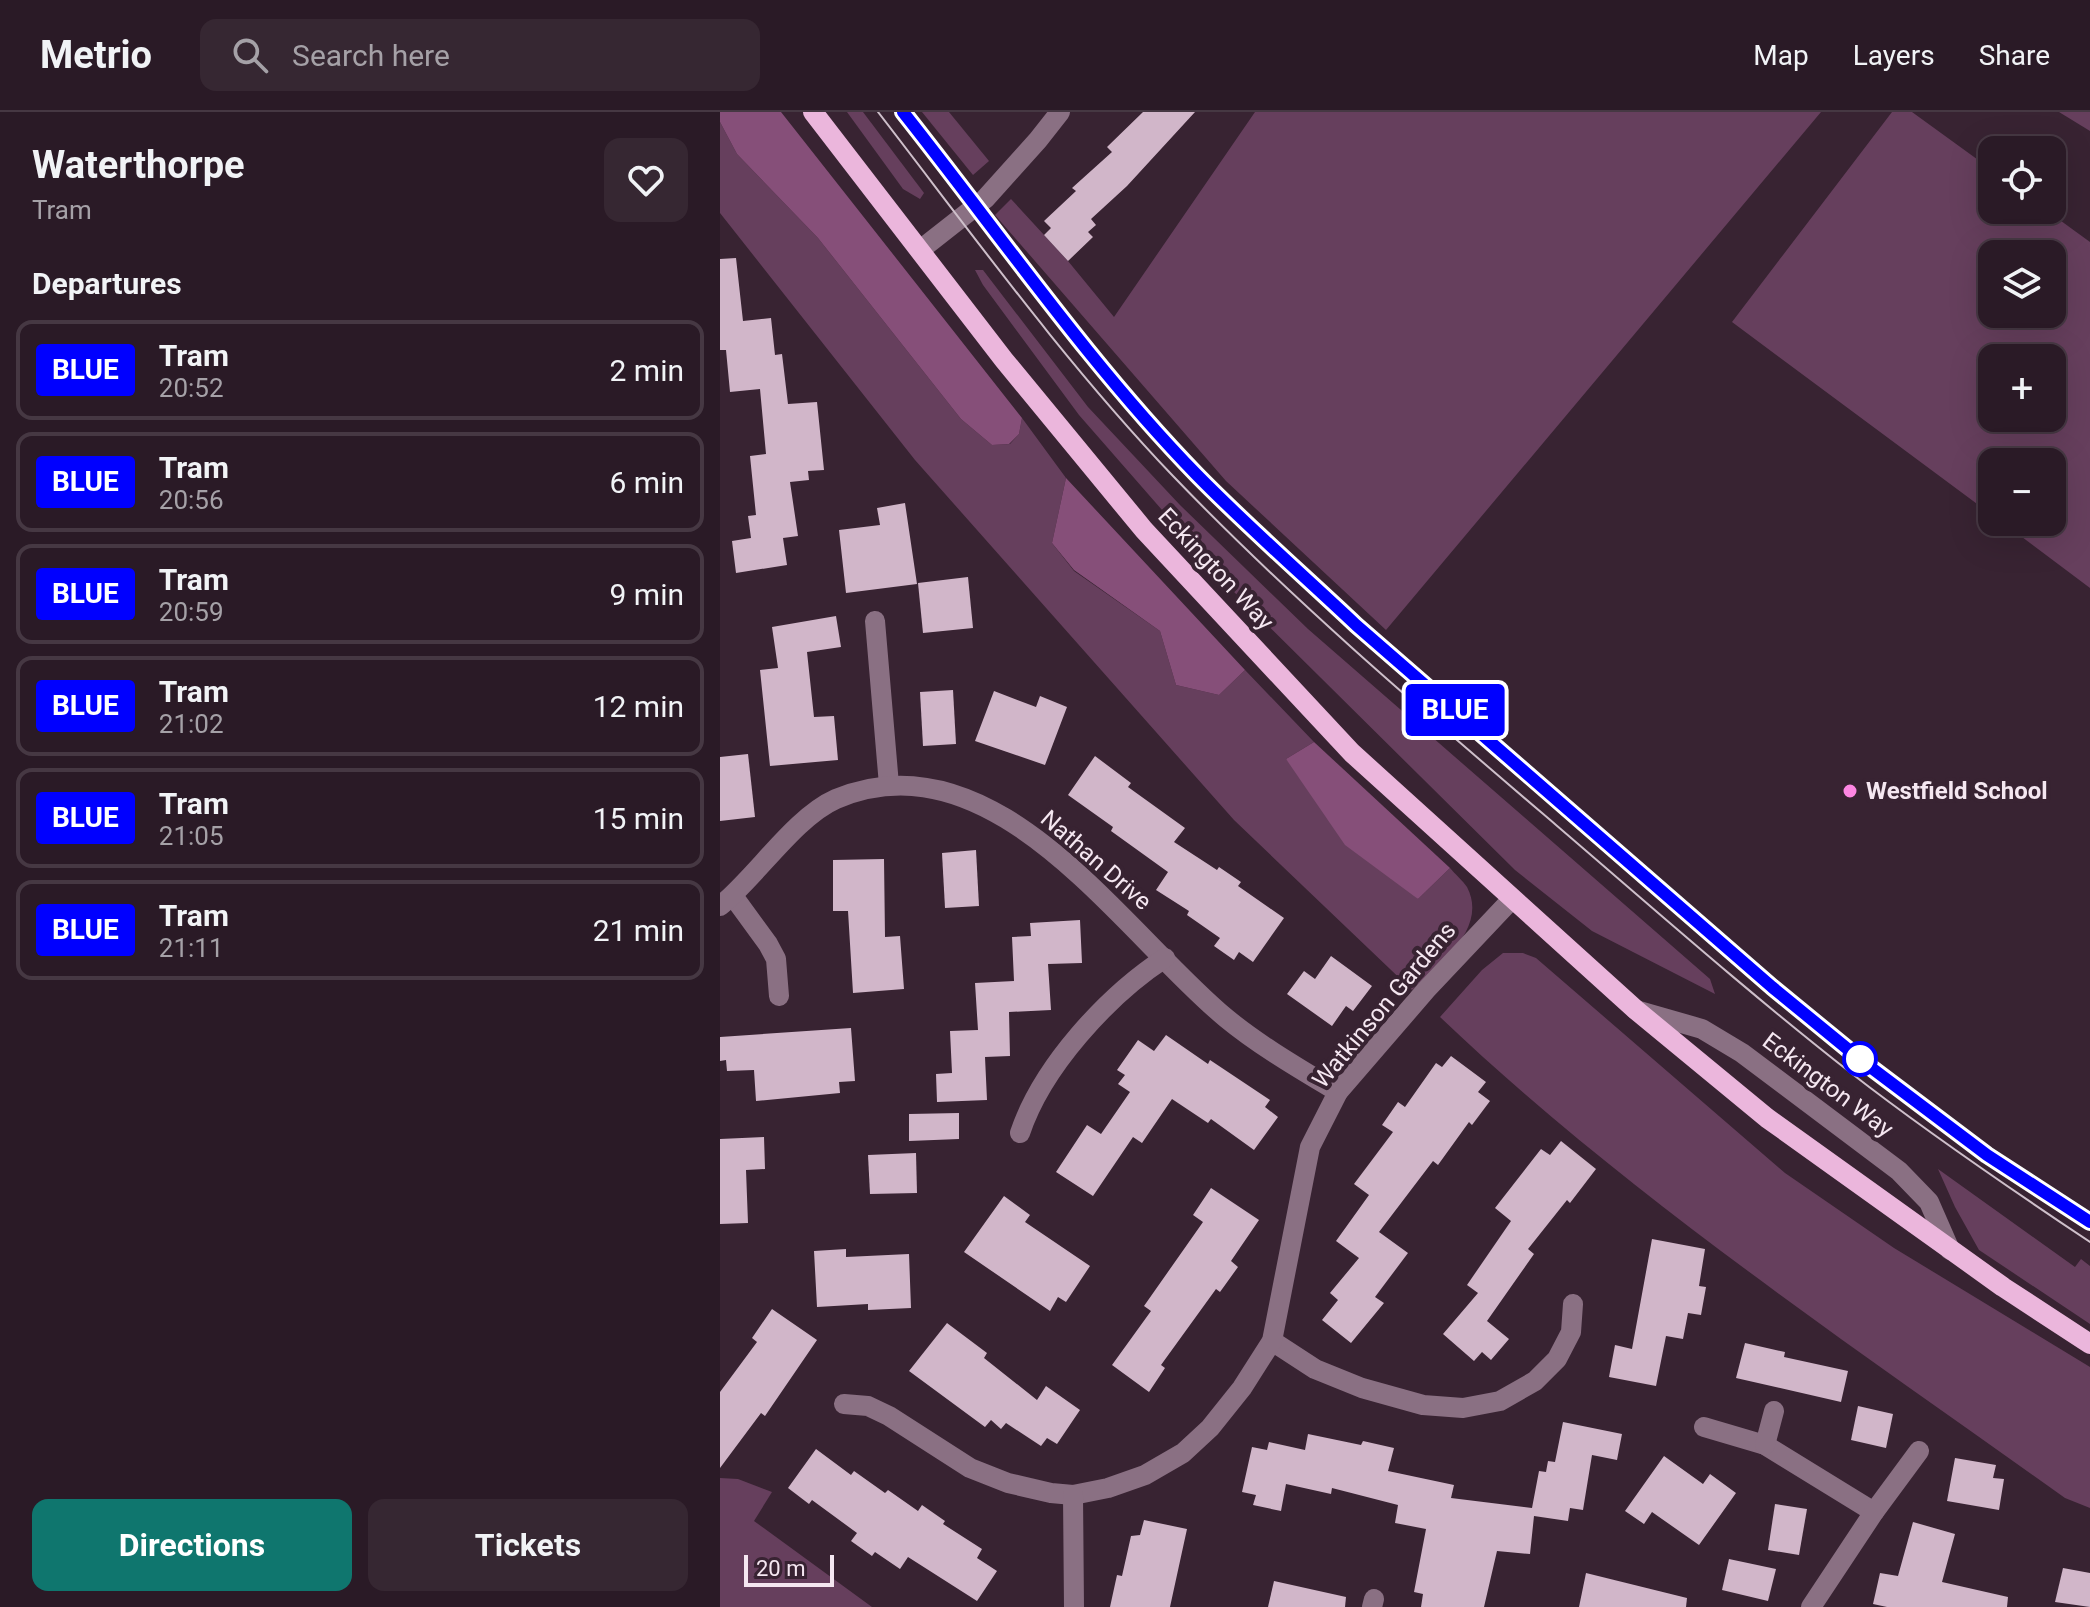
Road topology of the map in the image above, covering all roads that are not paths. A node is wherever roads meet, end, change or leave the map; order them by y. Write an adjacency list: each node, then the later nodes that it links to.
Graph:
1 (813, 112): 3 (main road, Eckington Way)
2 (1060, 112): 3 (street)
3 (920, 250): 6 (main road, Eckington Way)
4 (875, 621): 5 (street)
5 (889, 785): 7 (street, Nathan Drive); 8 (street, Nathan Drive)
6 (1511, 900): 10 (main road, Eckington Way); 11 (street, Watkinson Gardens)
7 (727, 901): 9 (street)
8 (1165, 958): 11 (street, Nathan Drive); 12 (street)
9 (779, 996)
10 (1636, 1010): 13 (main road, Eckington Way); 13 (street, Eckington Way)
11 (1338, 1092): 15 (street, Watkinson Gardens)
12 (1020, 1133)
13 (1950, 1250): 16 (main road, Eckington Way)
14 (1573, 1304): 15 (street)
15 (1272, 1341): 22 (street, Watkinson Gardens)
16 (2090, 1344)
17 (844, 1404): 22 (street, Watkinson Gardens)
18 (1774, 1411): 20 (street)
19 (1704, 1427): 20 (street)
20 (1765, 1445): 23 (street)
21 (1919, 1451): 23 (street)
22 (1073, 1495): 25 (street)
23 (1874, 1512): 24 (street)
24 (1817, 1604)
25 (1074, 1607)

